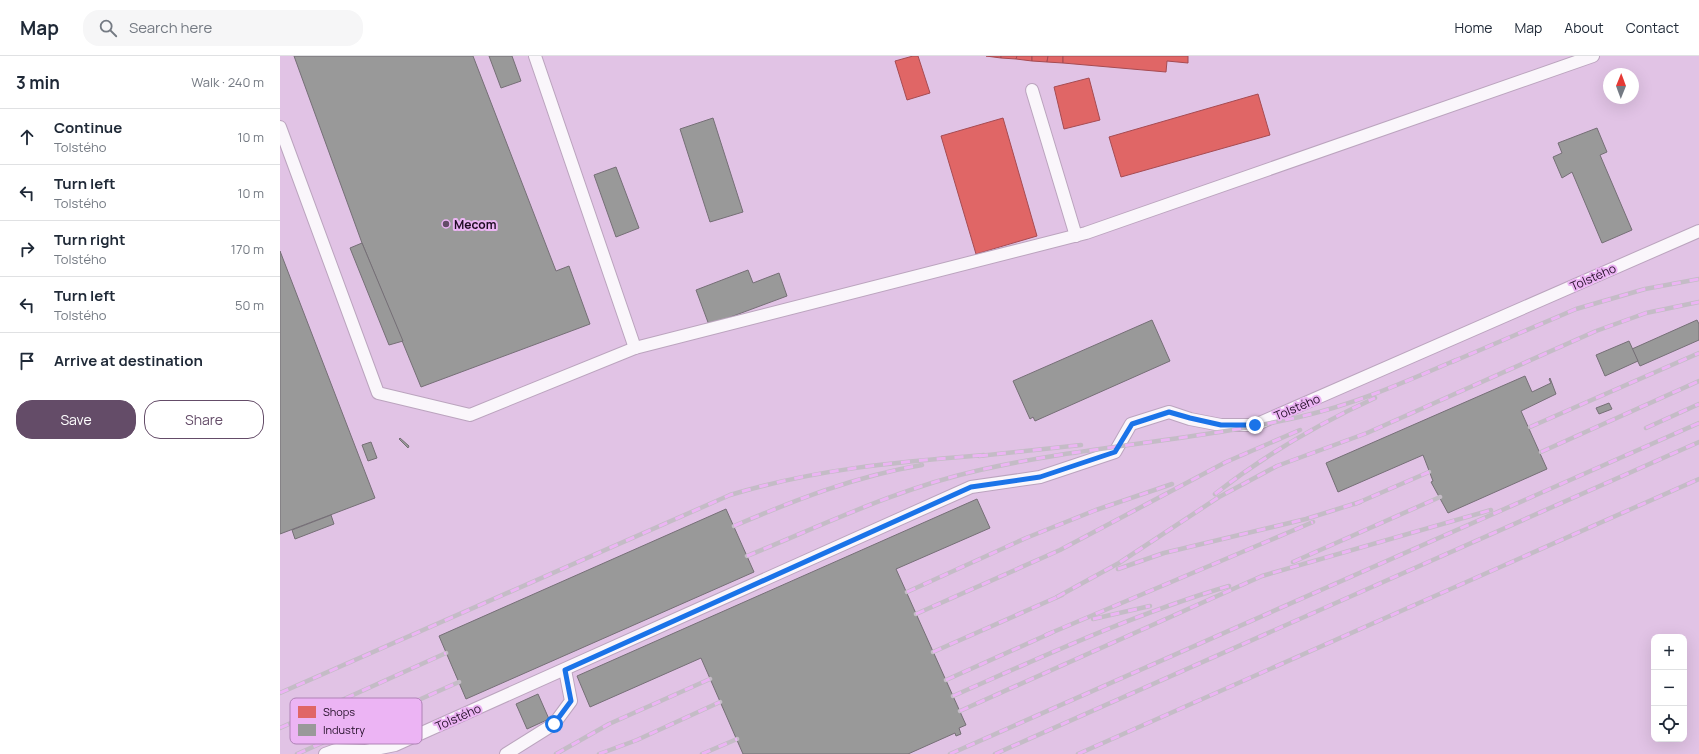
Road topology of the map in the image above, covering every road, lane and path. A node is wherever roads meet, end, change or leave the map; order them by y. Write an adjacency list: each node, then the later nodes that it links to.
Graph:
1 (535, 56): 7 (lane)
2 (1592, 56): 6 (lane)
3 (1032, 90): 6 (lane)
4 (280, 127): 7 (lane)
5 (1699, 231): 8 (lane, Tolstého)
6 (1076, 236): 7 (lane)
7 (635, 348)
8 (565, 670): 9 (lane, Tolstého); 12 (lane)
9 (422, 733)
10 (397, 744): 11 (lane, Tolstého)
11 (325, 754)
12 (506, 754)

